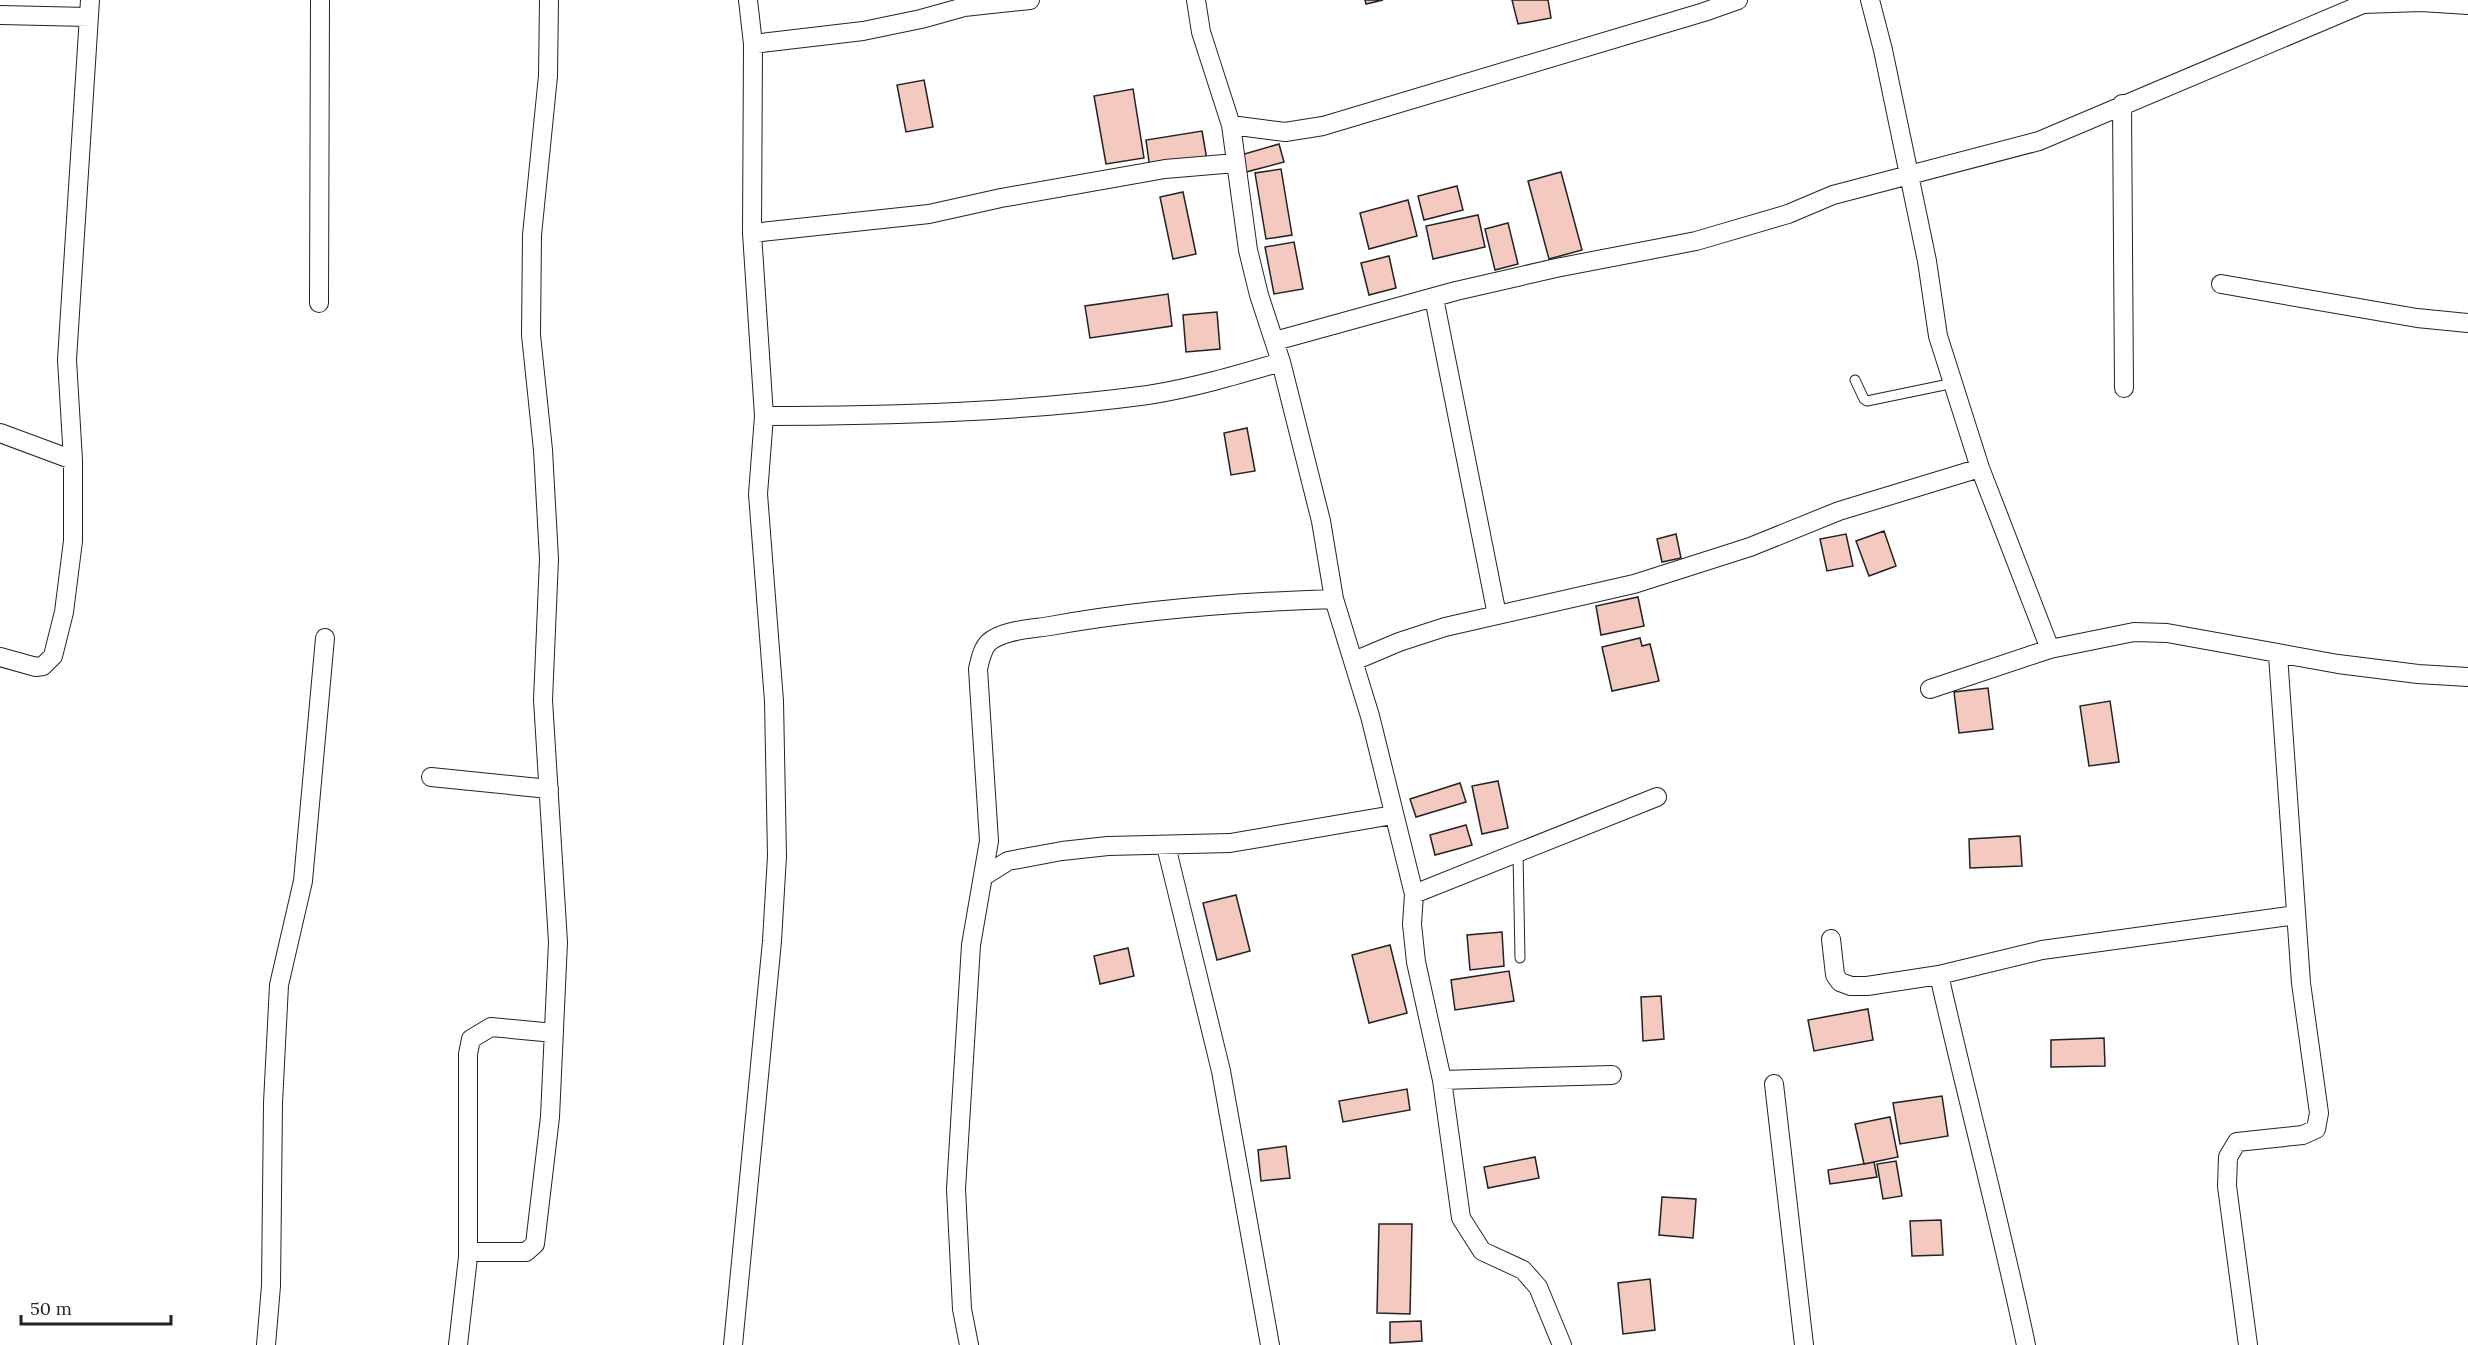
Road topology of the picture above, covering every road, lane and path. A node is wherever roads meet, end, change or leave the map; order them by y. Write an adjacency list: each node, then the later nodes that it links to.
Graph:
1 (320, 0): 19 (street)
2 (549, 0): 40 (street)
3 (747, 0): 11 (street)
4 (1030, 0): 11 (street)
5 (1196, 0): 13 (street)
6 (1738, 0): 13 (street)
7 (1870, 0): 15 (street)
8 (2468, 4): 12 (street)
9 (89, 8): 10 (street); 28 (street)
10 (0, 15)
11 (753, 44): 16 (street)
12 (2122, 104): 15 (street); 25 (street)
13 (1231, 125): 14 (street)
14 (1236, 163): 16 (street); 21 (street)
15 (1907, 174): 18 (street); 24 (street)
16 (752, 233): 26 (street)
17 (2221, 284): 20 (street)
18 (1434, 298): 21 (street); 31 (street)
19 (318, 303)
20 (2468, 323)
21 (1275, 341): 22 (street)
22 (1281, 362): 26 (street); 30 (street)
23 (1855, 380): 24 (lane)
24 (1954, 383): 29 (street)
25 (2124, 388)
26 (764, 416): 58 (street)
27 (0, 433): 28 (street)
28 (73, 460): 35 (street)
29 (1980, 468): 31 (street); 33 (street)
30 (1334, 599): 36 (street); 45 (street)
31 (1497, 615): 36 (street)
32 (325, 638): 56 (street)
33 (2050, 649): 34 (street); 38 (street)
34 (2278, 655): 37 (street); 47 (street)
35 (0, 657)
36 (1354, 661): 42 (street)
37 (2468, 677)
38 (1930, 689)
39 (431, 777): 40 (street)
40 (549, 789): 51 (street)
41 (1657, 797): 44 (street)
42 (1393, 815): 43 (street); 46 (street)
43 (1166, 846): 45 (street); 60 (street)
44 (1518, 853): 46 (street); 49 (lane)
45 (984, 876): 59 (street)
46 (1414, 894): 53 (street)
47 (2296, 915): 50 (street); 64 (street)
48 (1831, 939): 50 (street)
49 (1520, 958)
50 (1939, 975): 63 (street)
51 (554, 1033): 55 (street); 55 (street)
52 (1612, 1075): 53 (street)
53 (1442, 1080): 61 (street)
54 (1774, 1084): 62 (street)
55 (468, 1257): 57 (street)
56 (266, 1345)
57 (458, 1345)
58 (733, 1345)
59 (969, 1345)
60 (1270, 1345)
61 (1562, 1345)
62 (1804, 1345)
63 (2026, 1345)
64 (2248, 1345)

